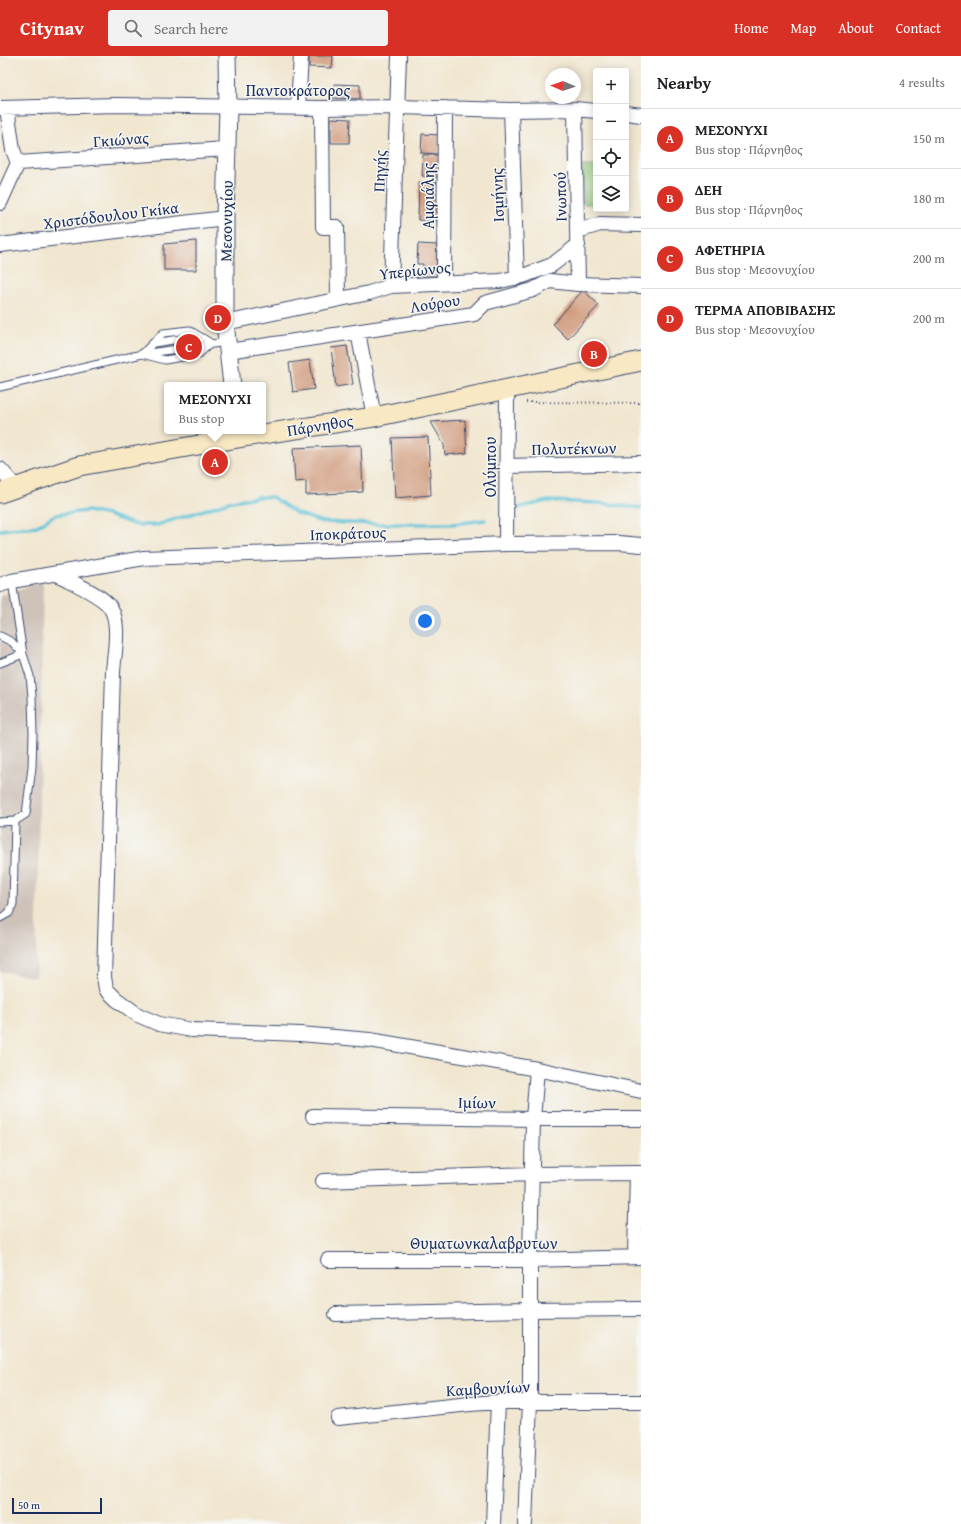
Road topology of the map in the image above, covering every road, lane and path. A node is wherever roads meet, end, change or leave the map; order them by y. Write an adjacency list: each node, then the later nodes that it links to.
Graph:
1 (227, 56): 4 (street, Μεσονυχίου)
2 (301, 56): 5 (street)
3 (399, 56): 6 (street, Πηγής)
4 (228, 107): 5 (street, Παντοκράτορος); 7 (street, Παντοκράτορος); 15 (street, Μεσονυχίου)
5 (298, 107): 8 (street, Παντοκράτορος)
6 (398, 107): 8 (street, Παντοκράτορος); 9 (street, Παντοκράτορος); 25 (street, Πηγής)
7 (4, 108): 16 (street)
8 (322, 108): 27 (street)
9 (445, 108): 11 (street, Παντοκράτορος); 23 (street, Αμφιάλης)
10 (575, 109): 11 (street, Παντοκράτορος); 12 (street, Παντοκράτορος); 20 (street, Ινωπού)
11 (511, 110): 22 (street, Ισμήνης)
12 (593, 111)
13 (629, 114): 14 (street)
14 (641, 115)
15 (226, 149): 16 (street, Γκιώνας); 18 (street, Μεσονυχίου)
16 (18, 163): 17 (street)
17 (0, 203)
18 (225, 218): 21 (street, Χριστόδουλου Γκίκα); 28 (street, Μεσονυχίου)
19 (641, 225): 20 (street, Υπερίωνος)
20 (578, 238): 22 (street, Υπερίωνος); 24 (street, Ινωπού)
21 (0, 245)
22 (517, 278): 23 (street, Υπερίωνος)
23 (444, 283): 25 (street, Υπερίωνος)
24 (578, 284): 26 (street, Λούρου); 29 (street, Λούρου)
25 (391, 286): 27 (street, Υπερίωνος)
26 (641, 286)
27 (338, 299): 28 (street, Υπερίωνος)
28 (225, 323): 30 (street, Μεσονυχίου)
29 (358, 332): 30 (street, Λούρου); 37 (street)
30 (222, 345): 31 (lane); 31 (lane); 33 (street, Μεσονυχίου)
31 (142, 354): 34 (lane)
32 (641, 361): 35 (main road, Πάρνηθος)
33 (231, 382)
34 (0, 387)
35 (507, 396): 36 (path); 37 (main road, Πάρνηθος); 41 (street, Ολύμπου)
36 (641, 403)
37 (374, 417): 38 (main road, Πάρνηθος)
38 (266, 431)
39 (243, 434): 43 (main road, Πάρνηθος)
40 (641, 463): 41 (street, Πολυτέκνων)
41 (507, 466): 44 (street, Ολύμπου)
42 (0, 469): 43 (street)
43 (8, 490)
44 (506, 544): 45 (street, Ιποκράτους); 46 (street, Ιποκράτους)
45 (641, 545)
46 (57, 574): 47 (street, Ιποκράτους); 54 (street)
47 (6, 583): 49 (lane)
48 (0, 636): 49 (lane)
49 (23, 654): 50 (lane); 51 (lane)
50 (0, 663)
51 (15, 821): 52 (lane); 53 (lane)
52 (0, 822)
53 (0, 918)
54 (537, 1069): 55 (street); 58 (street)
55 (641, 1090)
56 (314, 1116): 58 (street, Ιμίων)
57 (641, 1118): 58 (street, Ιμίων)
58 (533, 1119): 60 (street)
59 (639, 1173): 60 (street); 62 (street)
60 (532, 1174): 61 (street); 64 (street)
61 (323, 1181)
62 (638, 1257): 64 (street, Θυματωνκαλαβρυτων)
63 (328, 1260): 64 (street, Θυματωνκαλαβρυτων)
64 (530, 1260): 66 (street)
65 (641, 1309): 66 (street)
66 (530, 1310): 67 (street); 69 (street)
67 (336, 1314)
68 (498, 1402): 69 (street, Καμβουνίων); 71 (street, Καμβουνίων); 72 (street)
69 (530, 1402): 70 (street, Καμβουνίων); 73 (street)
70 (641, 1402)
71 (338, 1418)
72 (493, 1524)
73 (525, 1524)

